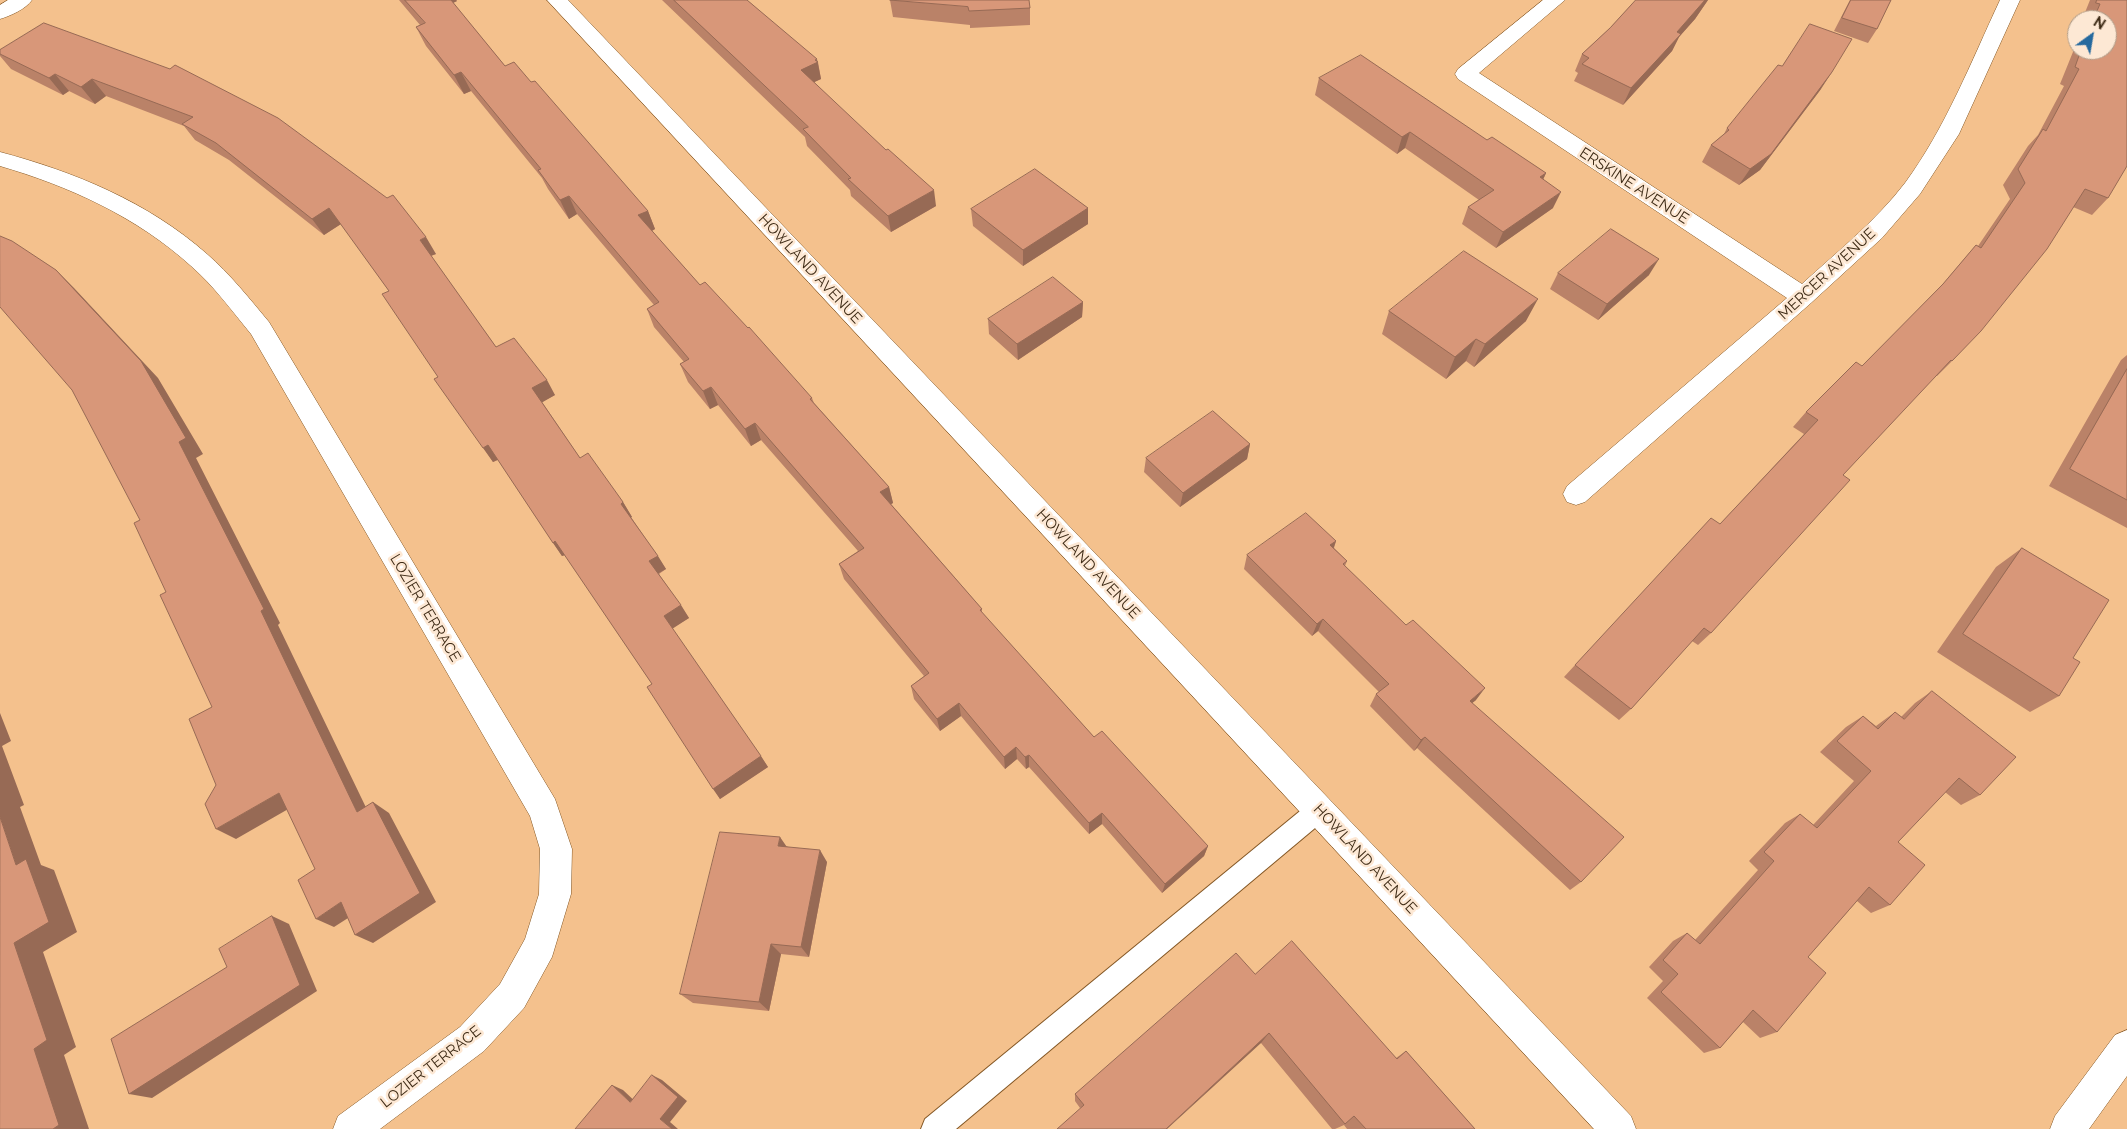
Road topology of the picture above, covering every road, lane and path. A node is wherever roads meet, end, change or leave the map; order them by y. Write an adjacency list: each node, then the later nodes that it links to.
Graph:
1 (22, 0): 5 (street)
2 (557, 0): 9 (street, HOWLAND AVENUE)
3 (1555, 0): 7 (street, ERSKINE AVENUE)
4 (2010, 0): 7 (street, MERCER AVENUE)
5 (0, 13)
6 (0, 159): 11 (street, LOZIER TERRACE)
7 (1803, 297): 8 (street, MERCER AVENUE)
8 (1576, 494)
9 (1319, 810): 12 (lane); 13 (street, HOWLAND AVENUE)
10 (2127, 1047): 14 (street)
11 (351, 1129)
12 (936, 1129)
13 (1618, 1129)
14 (2068, 1129)

